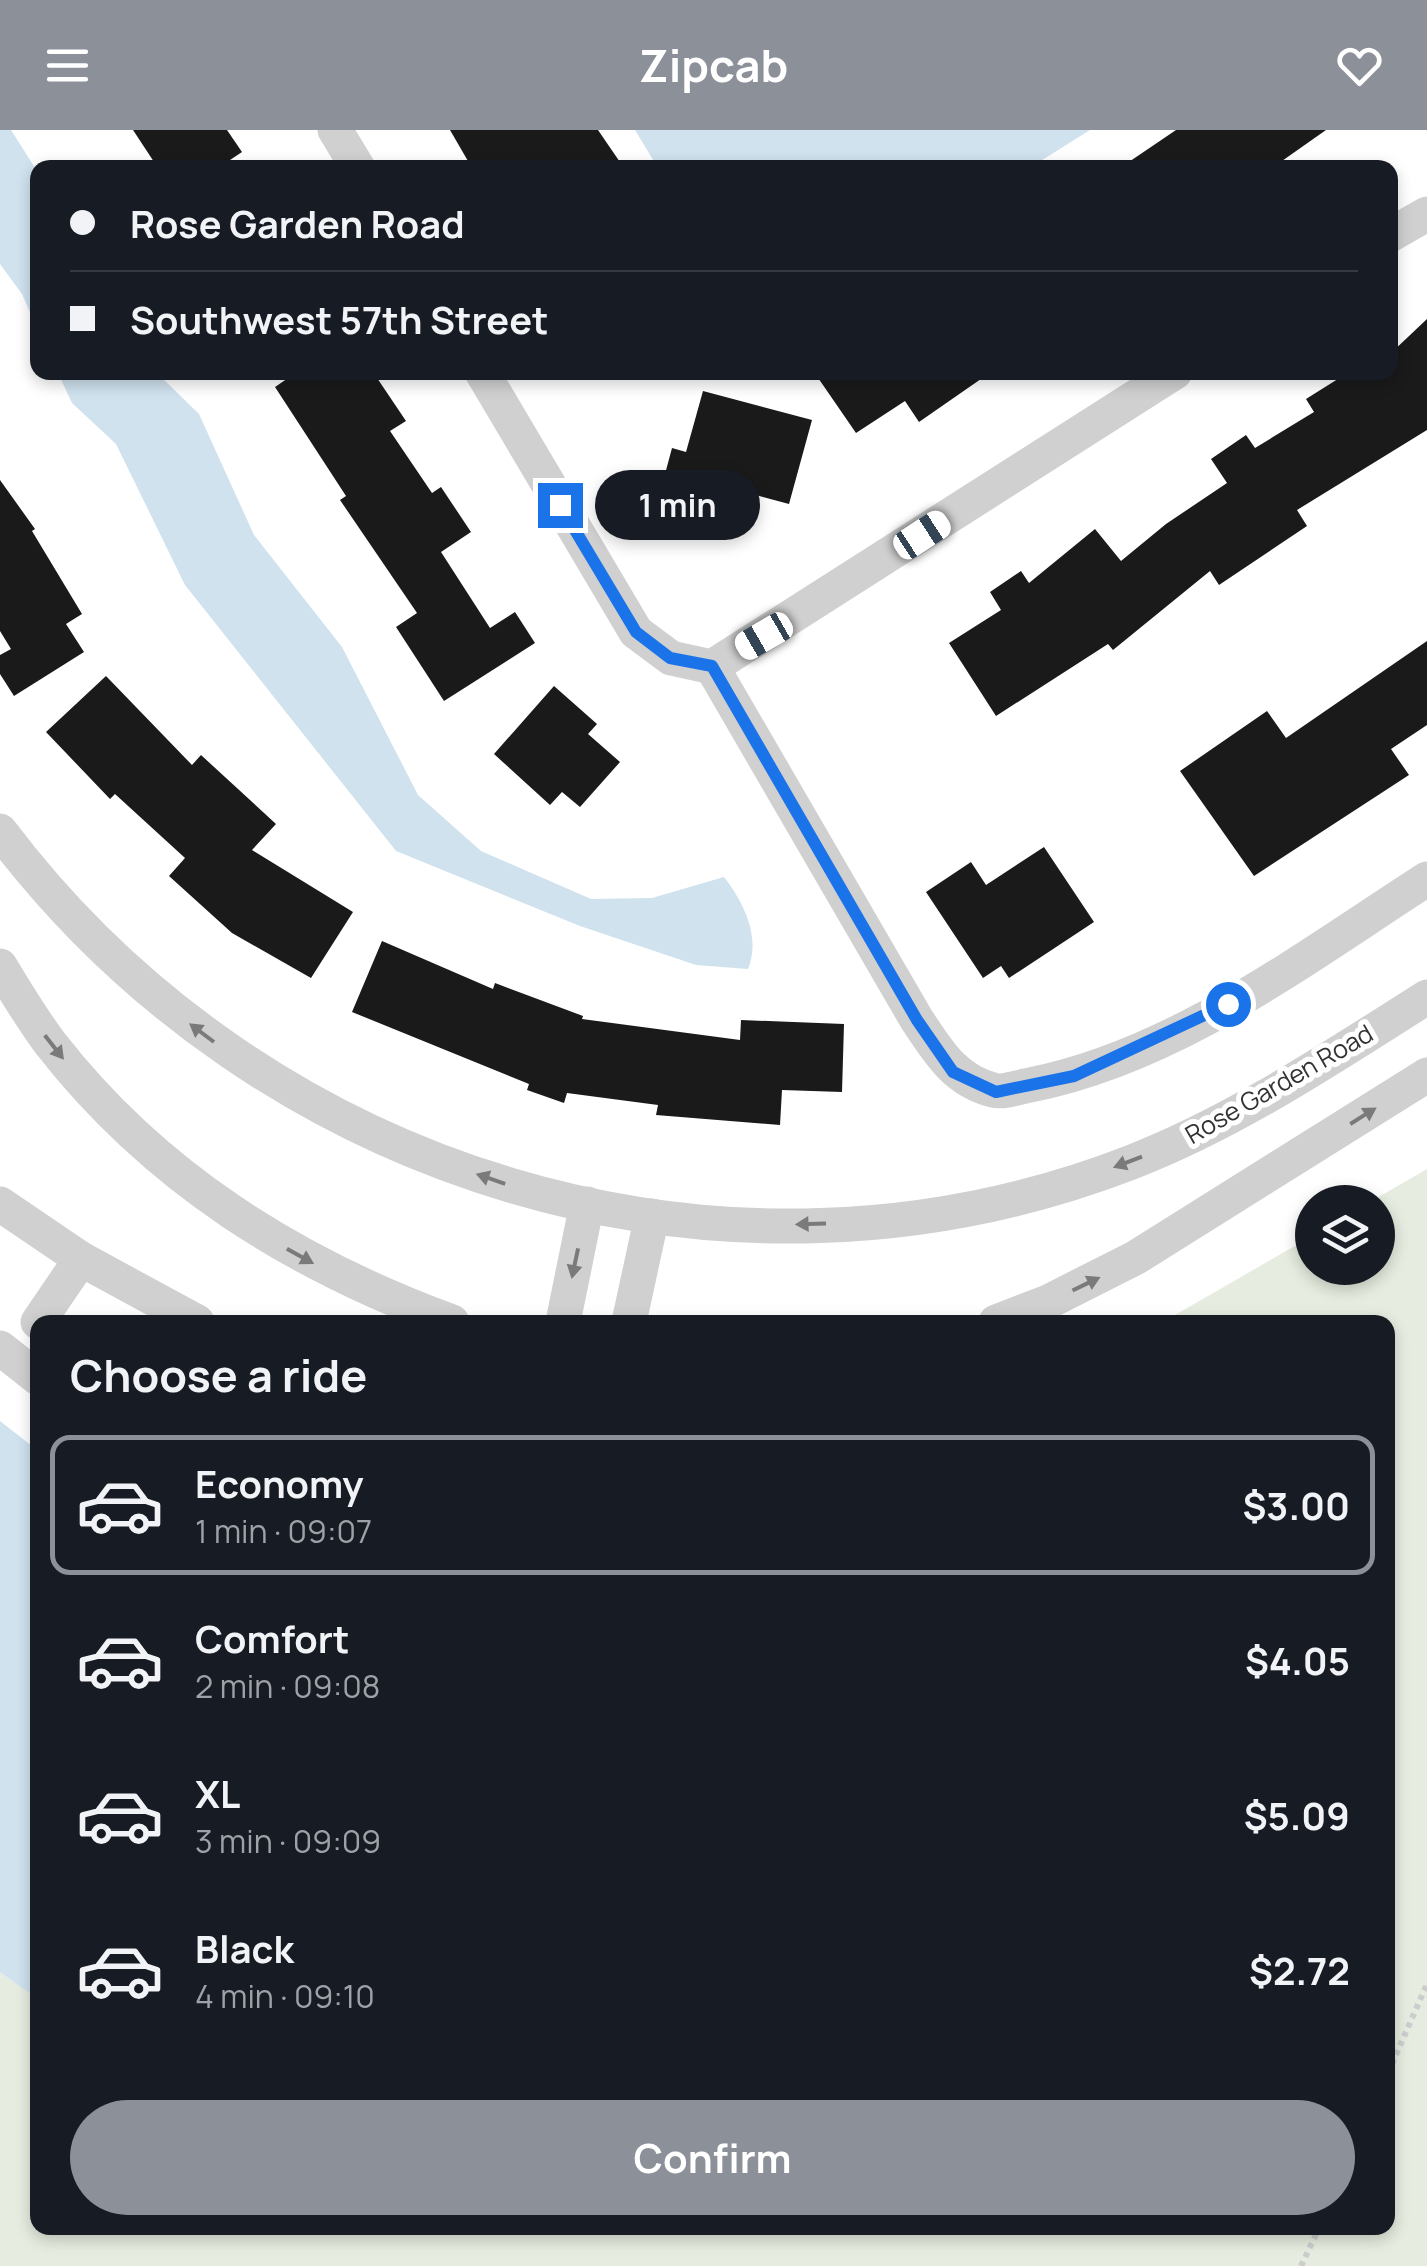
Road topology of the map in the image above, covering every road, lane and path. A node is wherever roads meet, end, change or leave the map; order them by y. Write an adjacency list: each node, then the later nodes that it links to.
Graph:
1 (336, 130): 2 (street)
2 (353, 160)
3 (1427, 214): 4 (street)
4 (1398, 230)
5 (487, 380): 7 (street)
6 (1162, 380): 7 (street)
7 (712, 666): 9 (street)
8 (0, 832): 14 (street, Rose Garden Road, one-way to 8)
9 (1427, 879)
10 (0, 966): 19 (street, one-way to 19)
11 (1427, 996): 15 (street, Rose Garden Road, one-way to 15)
12 (1427, 1076): 22 (street, one-way to 12)
13 (0, 1204): 16 (street)
14 (587, 1204): 15 (street, Rose Garden Road); 20 (street, one-way to 20)
15 (652, 1216): 21 (street)
16 (82, 1259): 17 (street); 18 (street)
17 (44, 1315)
18 (183, 1315)
19 (435, 1315)
20 (563, 1315)
21 (631, 1315)
22 (1014, 1315)
23 (30, 1338): 24 (street)
24 (17, 1362)
25 (1427, 1984): 26 (path)
26 (1395, 2056)
27 (1315, 2235): 28 (path)
28 (1302, 2266)

